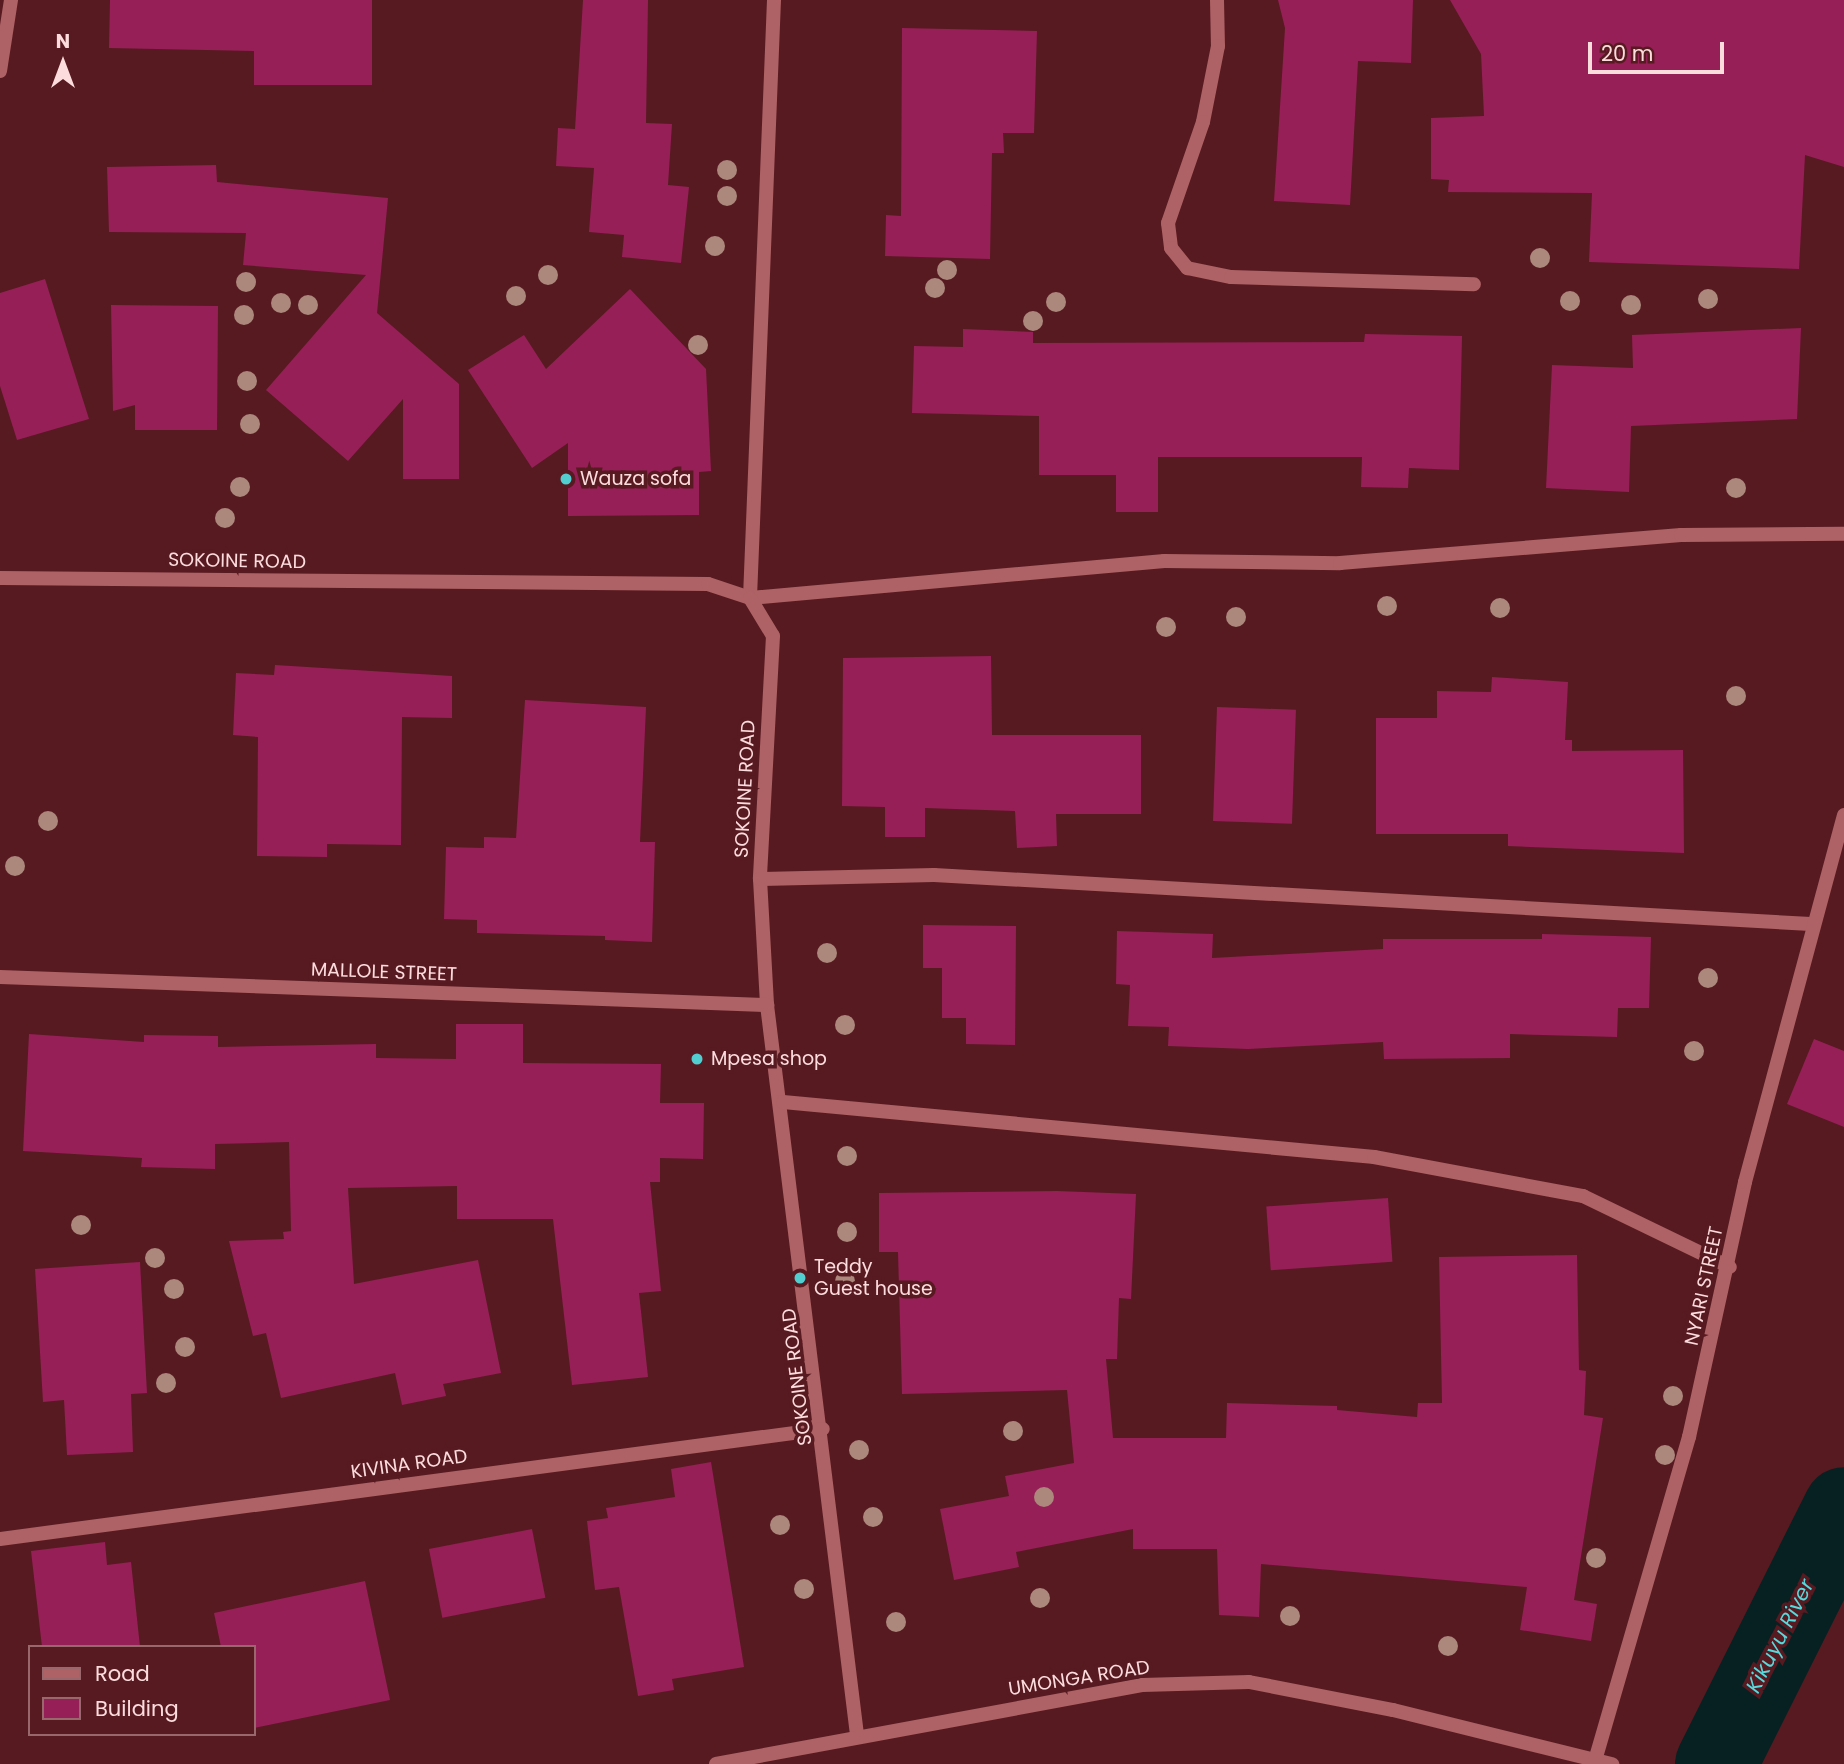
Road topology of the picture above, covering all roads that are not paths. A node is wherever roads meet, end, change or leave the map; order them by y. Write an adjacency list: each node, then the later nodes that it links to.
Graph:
1 (10, 0): 4 (street)
2 (774, 0): 8 (street)
3 (1217, 0): 5 (street)
4 (0, 71)
5 (1474, 284)
6 (1844, 534): 8 (street)
7 (0, 578): 8 (street, SOKOINE ROAD)
8 (750, 598): 10 (street, SOKOINE ROAD)
9 (1844, 815): 11 (street, NYARI STREET)
10 (760, 879): 11 (street); 13 (street, SOKOINE ROAD)
11 (1811, 924): 15 (street, NYARI STREET)
12 (0, 977): 13 (street, MALLOLE STREET)
13 (767, 1005): 14 (street, SOKOINE ROAD)
14 (783, 1101): 15 (street); 16 (street, SOKOINE ROAD)
15 (1730, 1267): 19 (street, NYARI STREET)
16 (823, 1429): 17 (street, KIVINA ROAD); 18 (street, SOKOINE ROAD)
17 (0, 1539)
18 (858, 1735): 19 (street, UMONGA ROAD); 20 (street, UMONGA ROAD)
19 (1595, 1761): 21 (street, UMONGA ROAD)
20 (716, 1764)
21 (1612, 1764)

